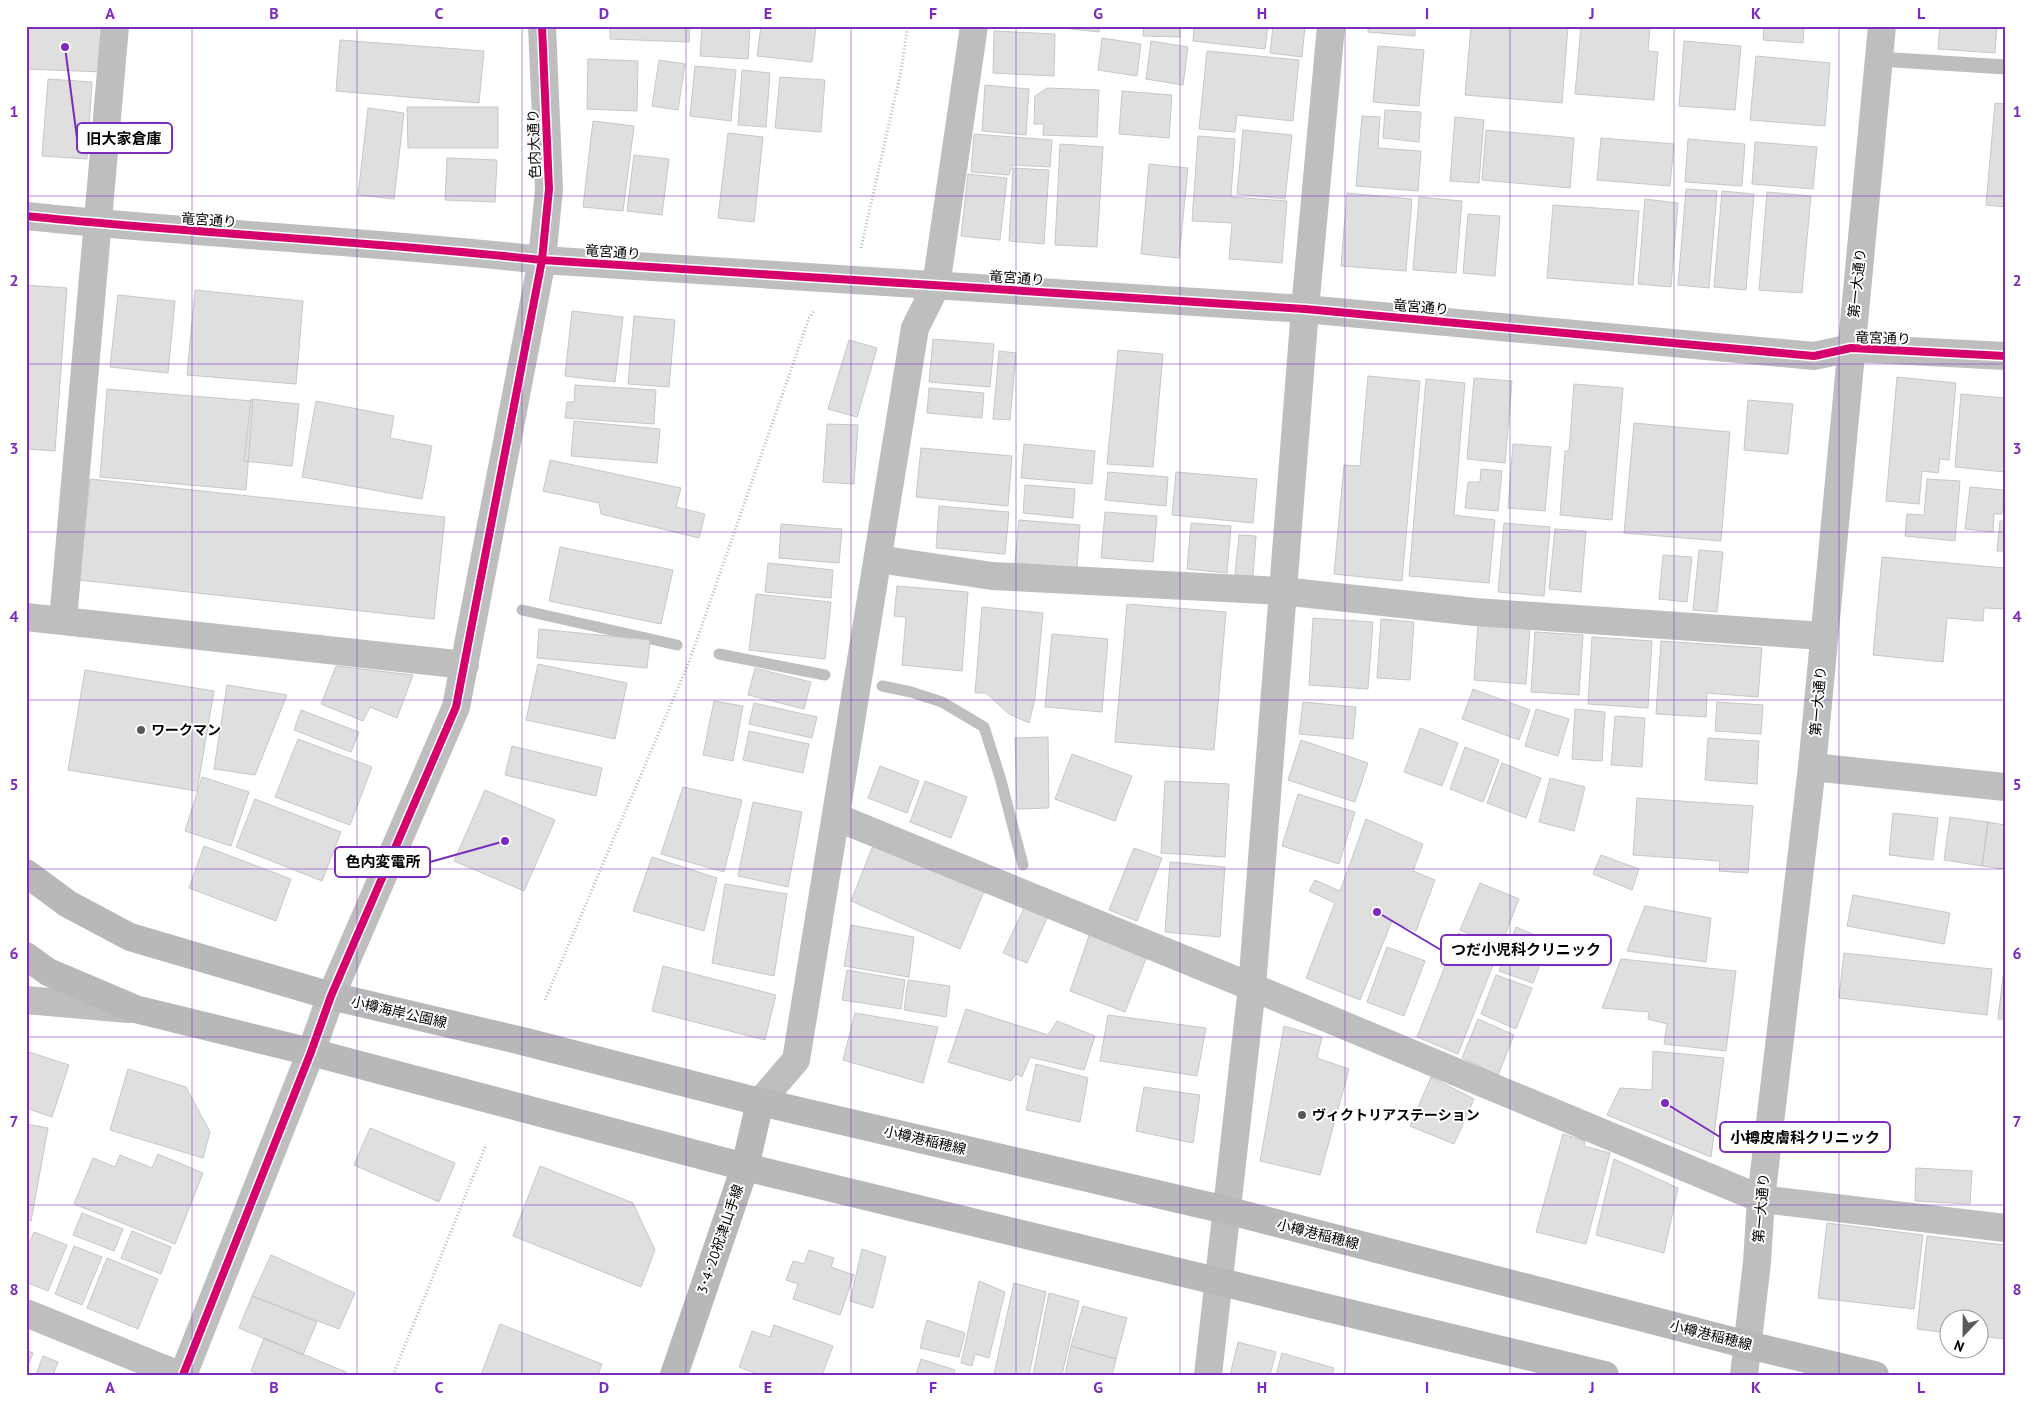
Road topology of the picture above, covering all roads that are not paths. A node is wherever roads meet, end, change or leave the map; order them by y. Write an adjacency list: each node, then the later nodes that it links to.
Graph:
1 (115, 26): 9 (street)
2 (542, 26): 10 (street, 色内大通り)
3 (974, 26): 11 (street)
4 (1331, 26): 12 (street)
5 (1882, 26): 6 (street, 第一大通り)
6 (1879, 59): 7 (lane); 13 (street, 第一大通り)
7 (2005, 67)
8 (26, 216): 9 (street, 竜宮通り)
9 (98, 224): 10 (street, 竜宮通り); 18 (street)
10 (542, 260): 11 (street, 竜宮通り); 20 (street, 色内大通り)
11 (936, 286): 12 (street, 竜宮通り); 15 (street)
12 (1305, 309): 13 (street, 竜宮通り); 16 (street)
13 (1851, 348): 14 (street, 竜宮通り); 19 (street, 第一大通り)
14 (2005, 356)
15 (878, 559): 16 (street); 23 (street)
16 (1282, 591): 19 (street); 26 (street)
17 (26, 617): 18 (street)
18 (63, 620): 20 (street)
19 (1824, 636): 21 (street, 第一大通り)
20 (465, 665): 27 (street, 色内大通り)
21 (1812, 766): 22 (street); 33 (street, 第一大通り)
22 (2005, 787)
23 (836, 817): 26 (street); 31 (street)
24 (26, 874): 27 (main road, 小樽海岸公園線)
25 (26, 956): 29 (main road)
26 (1252, 987): 33 (street); 34 (street)
27 (331, 996): 30 (street, 色内大通り); 31 (main road, 小樽海岸公園線)
28 (26, 1000): 29 (street)
29 (135, 1009): 30 (main road)
30 (311, 1052): 32 (main road); 40 (street, 色内大通り)
31 (760, 1102): 32 (main road, 3･4･20祝津山手線); 34 (main road, 小樽港稲穂線)
32 (745, 1167): 36 (main road); 41 (main road, 3･4･20祝津山手線)
33 (1761, 1199): 35 (street); 38 (street, 第一大通り)
34 (1226, 1210): 36 (street); 38 (main road, 小樽港稲穂線)
35 (2005, 1228)
36 (1219, 1280): 42 (street); 43 (main road)
37 (26, 1313): 39 (street)
38 (1748, 1345): 44 (street, 第一大通り); 45 (main road, 小樽港稲穂線)
39 (179, 1375)
40 (183, 1375)
41 (674, 1375)
42 (1208, 1375)
43 (1605, 1375)
44 (1744, 1375)
45 (1875, 1375)

